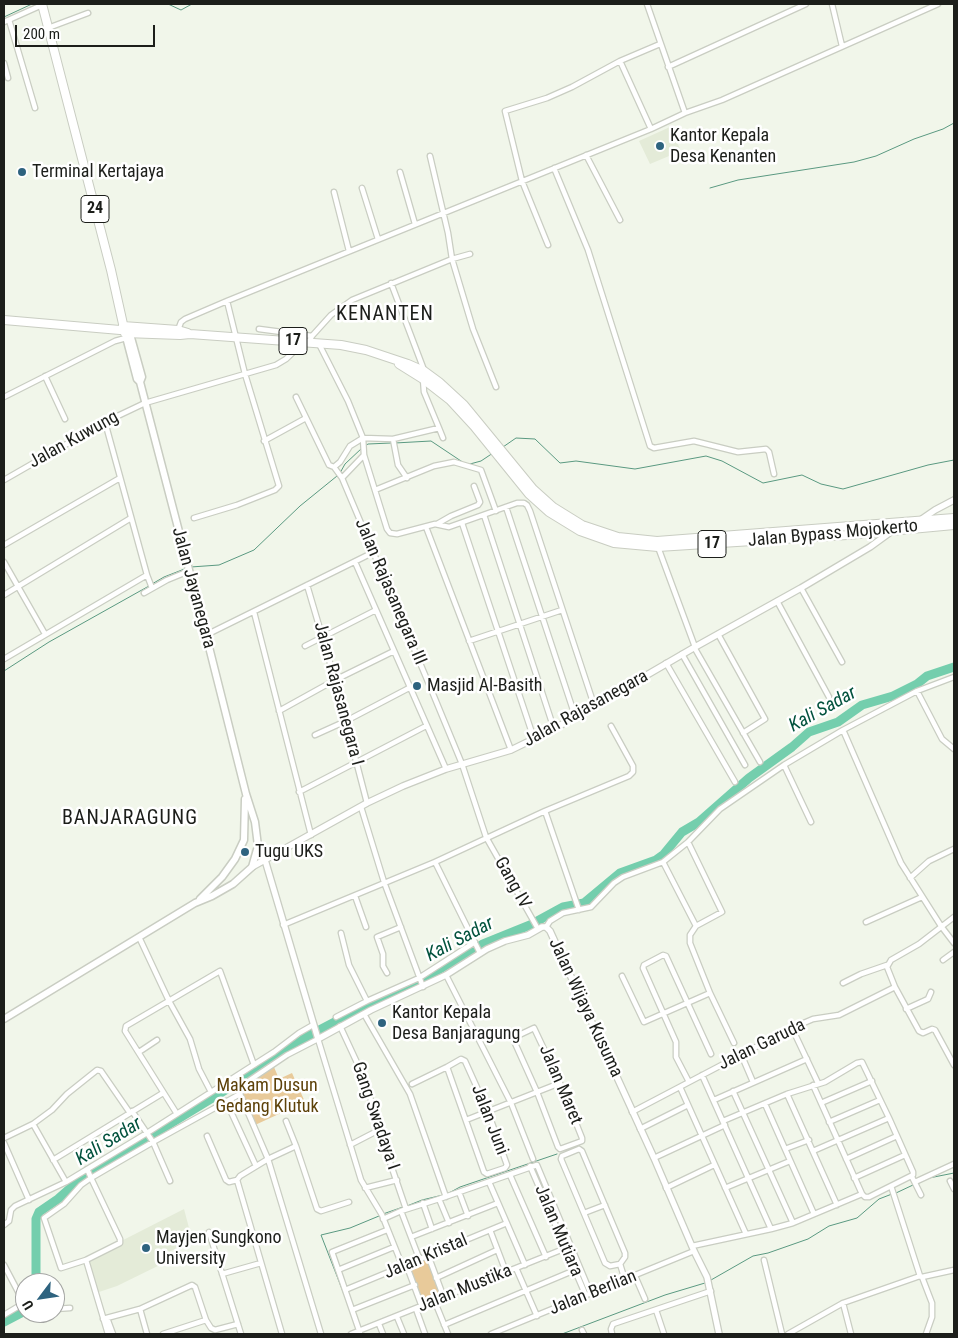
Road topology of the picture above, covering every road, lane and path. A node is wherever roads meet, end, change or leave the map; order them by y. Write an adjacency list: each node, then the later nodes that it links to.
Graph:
1 (42, 4): 7 (street); 8 (highway, 24)
2 (647, 4): 9 (street)
3 (806, 4): 13 (street)
4 (832, 4): 10 (street)
5 (938, 4): 10 (street)
6 (88, 13): 8 (street)
7 (6, 21): 15 (street)
8 (48, 28): 36 (highway, 24)
9 (660, 44): 11 (street); 13 (street)
10 (842, 46): 16 (street)
11 (620, 61): 17 (street); 22 (street)
12 (4, 63): 14 (street)
13 (668, 67): 16 (street)
14 (8, 78)
15 (35, 108)
16 (685, 113): 17 (street)
17 (651, 129): 18 (street)
18 (586, 155): 20 (street); 26 (street)
19 (430, 156): 25 (street)
20 (554, 168): 22 (street); 61 (street)
21 (400, 172): 27 (street)
22 (522, 181): 25 (street); 29 (street)
23 (362, 188): 28 (street)
24 (334, 192): 30 (street)
25 (442, 212): 27 (street); 32 (street)
26 (620, 220)
27 (414, 224): 28 (street)
28 (378, 239): 30 (street)
29 (548, 245)
30 (349, 251): 34 (street)
31 (470, 254): 32 (street, Jalan Kuwung)
32 (452, 260): 33 (street, Jalan Kuwung); 46 (street)
33 (391, 283): 41 (street, Jalan Kuwung); 44 (street)
34 (227, 301): 38 (street); 40 (street)
35 (4, 320): 36 (highway, Jalan Bypass Mojokerto / 17)
36 (124, 329): 38 (highway, Jalan Bypass Mojokerto / 17); 39 (highway, Jalan Bypass Mojokerto / 17); 45 (street); 49 (main road, Jalan Jayanegara)
37 (259, 329): 41 (street)
38 (178, 330): 39 (highway, Jalan Bypass Mojokerto / 17)
39 (190, 334): 40 (highway, Jalan Bypass Mojokerto / 17)
40 (236, 336): 41 (highway, Jalan Bypass Mojokerto / 17); 43 (street)
41 (309, 340): 42 (highway, Jalan Bypass Mojokerto / 17); 43 (street, Jalan Kuwung)
42 (319, 343): 44 (highway, Jalan Bypass Mojokerto / 17); 55 (street)
43 (245, 374): 49 (street, Jalan Kuwung); 57 (street)
44 (423, 375): 53 (street); 59 (highway, Jalan Bypass Mojokerto / 17)
45 (45, 376): 48 (street); 51 (street)
46 (496, 387)
47 (296, 397): 50 (street, Jalan Rajasanegara III)
48 (4, 398)
49 (145, 403): 52 (street, Jalan Kuwung); 88 (main road, Jalan Jayanegara)
50 (306, 418): 57 (street); 60 (street, Jalan Rajasanegara III)
51 (65, 419)
52 (106, 422): 63 (street); 65 (street, Jalan Kuwung)
53 (439, 428): 54 (street); 56 (street)
54 (443, 438)
55 (363, 440): 56 (street); 58 (street); 60 (street)
56 (393, 440): 64 (street)
57 (264, 441): 73 (street)
58 (364, 452): 62 (street); 67 (street)
59 (503, 458): 76 (highway, Jalan Bypass Mojokerto / 17); 84 (highway, Jalan Bypass Mojokerto / 17)
60 (335, 468): 62 (street, Jalan Rajasanegara III)
61 (774, 474)
62 (341, 477): 85 (street, Jalan Rajasanegara III)
63 (120, 478): 72 (street); 83 (street)
64 (407, 478): 67 (street); 70 (street)
65 (4, 479)
66 (474, 486): 78 (street)
67 (375, 490): 80 (street)
68 (954, 500): 75 (street)
69 (506, 507): 70 (street); 98 (street); 100 (street)
70 (496, 510): 71 (street)
71 (484, 515): 77 (street); 101 (street)
72 (131, 518): 89 (street); 91 (street)
73 (194, 518)
74 (954, 518): 75 (highway, Jalan Bypass Mojokerto / 17)
75 (918, 521): 76 (highway, Jalan Bypass Mojokerto / 17); 81 (street)
76 (900, 522): 82 (street, Jalan Rajasanegara)
77 (462, 523): 78 (street); 102 (street)
78 (437, 524): 80 (street)
79 (954, 525): 81 (highway, Jalan Bypass Mojokerto / 17)
80 (426, 527): 107 (street)
81 (913, 528): 82 (highway, Jalan Bypass Mojokerto / 17)
82 (893, 530): 84 (highway, Jalan Bypass Mojokerto / 17); 93 (street, Jalan Rajasanegara)
83 (4, 545)
84 (658, 547): 109 (street)
85 (374, 552): 87 (street); 135 (street, Jalan Rajasanegara III)
86 (4, 562): 91 (street)
87 (355, 562): 90 (street); 97 (street)
88 (189, 571): 92 (street); 105 (main road, Jalan Jayanegara)
89 (148, 577): 92 (street); 103 (street)
90 (307, 585): 99 (street); 106 (street, Jalan Rajasanegara I)
91 (18, 586): 95 (street); 103 (street)
92 (152, 587): 94 (street)
93 (801, 588): 96 (street, Jalan Rajasanegara); 113 (street)
94 (144, 593)
95 (4, 594)
96 (777, 601): 104 (street, Jalan Rajasanegara); 119 (street)
97 (376, 610): 106 (street); 110 (street)
98 (562, 610): 100 (street); 120 (street)
99 (254, 612): 105 (street); 121 (street)
100 (542, 617): 101 (street); 122 (street)
101 (520, 624): 102 (street); 126 (street)
102 (498, 632): 107 (street); 130 (street)
103 (44, 634): 112 (street)
104 (718, 634): 109 (street, Jalan Rajasanegara); 128 (street)
105 (206, 635): 141 (main road, Jalan Jayanegara)
106 (323, 638): 108 (street); 116 (street, Jalan Rajasanegara I)
107 (469, 641): 131 (street)
108 (305, 646)
109 (694, 647): 111 (street, Jalan Rajasanegara); 128 (street)
110 (394, 650): 116 (street); 117 (street)
111 (682, 654): 114 (street, Jalan Rajasanegara); 136 (street)
112 (4, 659)
113 (842, 662)
114 (666, 664): 120 (street, Jalan Rajasanegara); 139 (street)
115 (954, 677): 118 (street)
116 (335, 680): 121 (street); 123 (street, Jalan Rajasanegara I)
117 (409, 688): 123 (street); 124 (street)
118 (918, 691): 127 (street); 132 (street)
119 (828, 697)
120 (594, 705): 122 (street, Jalan Rajasanegara)
121 (279, 711): 140 (street)
122 (575, 716): 126 (street, Jalan Rajasanegara)
123 (346, 721): 129 (street); 133 (street, Jalan Rajasanegara I)
124 (426, 726): 133 (street); 138 (street)
125 (611, 726): 143 (street)
126 (554, 729): 130 (street, Jalan Rajasanegara)
127 (843, 730): 137 (street); 158 (street)
128 (743, 733): 134 (street)
129 (315, 735)
130 (534, 739): 131 (street, Jalan Rajasanegara)
131 (511, 750): 135 (street, Jalan Rajasanegara)
132 (954, 750)
133 (356, 761): 140 (street); 142 (street, Jalan Rajasanegara I)
134 (760, 762)
135 (462, 764): 138 (street, Jalan Rajasanegara); 148 (street, Jalan Rajasanegara III)
136 (745, 765)
137 (784, 765): 144 (street); 149 (street)
138 (446, 769): 142 (street, Jalan Rajasanegara)
139 (735, 782)
140 (300, 792): 147 (street)
141 (246, 794): 145 (main road, Jalan Jayanegara); 146 (main road, Jalan Jayanegara)
142 (364, 805): 147 (street, Jalan Rajasanegara); 159 (street, Jalan Rajasanegara I)
143 (544, 811): 148 (street); 163 (street)
144 (811, 822)
145 (244, 833): 146 (main road); 156 (main road, Jalan Jayanegara)
146 (257, 834): 150 (main road, Jalan Jayanegara)
147 (311, 835): 152 (street, Jalan Rajasanegara)
148 (486, 837): 153 (street); 167 (street, Gang IV)
149 (688, 842): 154 (street); 168 (street)
150 (258, 846): 152 (street); 155 (main road, Jalan Jayanegara)
151 (954, 849): 158 (street)
152 (265, 860): 155 (street, Jalan Rajasanegara); 166 (street)
153 (434, 862): 159 (street); 176 (street)
154 (663, 862): 163 (street); 168 (street)
155 (252, 868): 157 (main road, Jalan Jayanegara)
156 (229, 869): 157 (main road); 162 (main road, Jalan Jayanegara)
157 (239, 878): 162 (main road, Jalan Jayanegara)
158 (910, 878): 161 (street)
159 (384, 882): 160 (street); 170 (street, Jalan Rajasanegara I)
160 (355, 896): 166 (street); 172 (street)
161 (922, 897): 165 (street); 169 (street)
162 (195, 903): 174 (main road, Jalan Jayanegara)
163 (579, 909): 171 (street)
164 (954, 917): 169 (street)
165 (866, 922)
166 (283, 925): 197 (street)
167 (535, 925): 171 (street, Jalan Wijaya Kusuma); 176 (street, Jalan Wijaya Kusuma)
168 (696, 926): 187 (street)
169 (941, 926): 175 (street); 179 (street)
170 (401, 927): 180 (street); 183 (street, Jalan Rajasanegara I)
171 (546, 927): 232 (street, Jalan Wijaya Kusuma)
172 (366, 928)
173 (341, 933): 189 (street)
174 (139, 937): 188 (street); 195 (main road, Jalan Jayanegara)
175 (954, 943)
176 (477, 948): 181 (street, Jalan Wijaya Kusuma); 183 (street)
177 (954, 952): 178 (street)
178 (943, 960)
179 (887, 965): 184 (street); 185 (street)
180 (387, 973)
181 (446, 975): 183 (street, Jalan Wijaya Kusuma); 226 (street)
182 (622, 976): 192 (street)
183 (421, 982): 189 (street); 193 (street, Jalan Wijaya Kusuma)
184 (843, 983)
185 (895, 987): 191 (street); 198 (street, Jalan Garuda)
186 (931, 992): 191 (street)
187 (710, 994): 190 (street); 201 (street)
188 (169, 1001): 202 (street); 206 (street); 218 (street)
189 (367, 1001): 194 (street)
190 (687, 1004): 192 (street); 192 (street); 203 (street)
191 (906, 1009): 207 (street)
192 (664, 1013): 212 (street)
193 (364, 1014): 196 (street, Jalan Wijaya Kusuma); 286 (street)
194 (336, 1017)
195 (4, 1019)
196 (340, 1026): 199 (street, Jalan Wijaya Kusuma); 242 (street, Gang Swadaya I)
197 (314, 1028): 199 (street); 206 (street)
198 (792, 1028): 204 (street, Jalan Garuda); 205 (street)
199 (317, 1038): 221 (street); 251 (street)
200 (157, 1040): 202 (street)
201 (734, 1043)
202 (138, 1052): 220 (street)
203 (711, 1054)
204 (741, 1054): 209 (street, Jalan Garuda); 213 (street)
205 (807, 1059): 213 (street); 215 (street)
206 (254, 1065): 218 (street)
207 (954, 1065)
208 (446, 1067): 214 (street); 231 (street, Jalan Juni); 236 (street)
209 (702, 1075): 212 (street, Jalan Garuda); 223 (street)
210 (872, 1081): 215 (street); 224 (street); 227 (street)
211 (560, 1082): 219 (street); 219 (street, Jalan Maret); 219 (street, Jalan Maret)
212 (689, 1082): 216 (street, Jalan Garuda)
213 (754, 1082): 217 (street)
214 (412, 1084)
215 (815, 1084): 222 (street); 227 (street)
216 (680, 1087): 229 (street); 232 (street, Jalan Garuda)
217 (733, 1091): 223 (street); 233 (street)
218 (212, 1092): 234 (street)
219 (537, 1092): 226 (street)
220 (163, 1093): 230 (street); 234 (street)
221 (240, 1094): 225 (street); 257 (street)
222 (788, 1094): 228 (street); 248 (street)
223 (714, 1100): 239 (street)
224 (880, 1100): 235 (street); 238 (street)
225 (226, 1101): 246 (street); 264 (street)
226 (511, 1103): 231 (street); 258 (street)
227 (821, 1103): 238 (street)
228 (765, 1104): 233 (street); 253 (street)
229 (688, 1105): 241 (street); 243 (street)
230 (131, 1112): 240 (street); 246 (street); 260 (street)
231 (488, 1112): 236 (street); 236 (street, Jalan Juni)
232 (632, 1112): 241 (street, Jalan Wijaya Kusuma)
233 (744, 1113): 239 (street); 266 (street)
234 (177, 1114): 246 (street)
235 (889, 1118): 245 (street); 249 (street)
236 (466, 1120)
237 (286, 1121): 252 (street)
238 (829, 1122): 249 (street)
239 (724, 1123): 243 (street); 270 (street)
240 (33, 1124): 247 (street); 260 (street)
241 (640, 1129): 256 (street, Jalan Wijaya Kusuma)
242 (379, 1130): 251 (street); 273 (street, Gang Swadaya I)
243 (701, 1135): 256 (street); 263 (street)
244 (207, 1136): 272 (street)
245 (897, 1136): 255 (street); 259 (street)
246 (150, 1137): 267 (street); 267 (street); 274 (street)
247 (4, 1138)
248 (809, 1140): 253 (street); 254 (street)
249 (838, 1140): 254 (street); 259 (street)
250 (4, 1143): 289 (street)
251 (350, 1145): 279 (street)
252 (296, 1146): 257 (street); 290 (street)
253 (785, 1149): 261 (street)
254 (814, 1151): 293 (street)
255 (905, 1155): 269 (street); 271 (street)
256 (654, 1158): 280 (street, Jalan Wijaya Kusuma)
257 (268, 1159): 264 (street); 368 (street)
258 (533, 1159)
259 (846, 1159): 271 (street)
260 (53, 1160): 276 (street)
261 (790, 1161): 266 (street); 297 (street)
262 (954, 1164): 278 (street)
263 (714, 1165): 280 (street); 281 (street)
264 (256, 1166): 272 (street)
265 (530, 1166): 268 (street); 311 (street, Jalan Mutiara); 313 (street, Jalan Mutiara)
266 (770, 1169): 270 (street); 301 (street)
267 (89, 1173): 276 (street); 319 (street); 319 (street)
268 (510, 1175): 277 (street); 317 (street)
269 (912, 1176): 278 (street); 282 (street, Jalan Berlian)
270 (749, 1178): 281 (street); 305 (street)
271 (854, 1178): 285 (street)
272 (237, 1180): 321 (street)
273 (397, 1180): 279 (street); 295 (street, Gang Swadaya I)
274 (170, 1181)
275 (950, 1181): 283 (street)
276 (66, 1182): 289 (street)
277 (489, 1182): 284 (street); 292 (street)
278 (915, 1184): 287 (street)
279 (365, 1188): 298 (street)
280 (666, 1188): 314 (street, Jalan Wijaya Kusuma)
281 (725, 1188): 309 (street)
282 (892, 1188): 285 (street, Jalan Berlian); 333 (street)
283 (954, 1189)
284 (460, 1192): 286 (street); 299 (street)
285 (862, 1194): 293 (street, Jalan Berlian)
286 (446, 1195): 288 (street)
287 (921, 1195)
288 (439, 1199): 291 (street); 300 (street)
289 (29, 1200): 303 (street)
290 (348, 1202)
291 (423, 1203): 295 (street); 304 (street)
292 (498, 1204): 299 (street); 302 (street)
293 (837, 1204): 297 (street, Jalan Berlian)
294 (605, 1205): 296 (street); 296 (street); 322 (street)
295 (404, 1208): 298 (street); 310 (street, Gang Swadaya I)
296 (584, 1213): 322 (street)
297 (814, 1214): 301 (street, Jalan Berlian)
298 (382, 1216): 306 (street)
299 (468, 1216): 300 (street)
300 (449, 1223): 304 (street)
301 (793, 1223): 305 (street, Jalan Berlian)
302 (507, 1224): 307 (street, Jalan Kristal); 325 (street)
303 (4, 1225)
304 (432, 1229): 310 (street)
305 (771, 1229): 309 (street, Jalan Berlian)
306 (387, 1230): 312 (street); 327 (street)
307 (490, 1230): 315 (street); 316 (street, Jalan Kristal)
308 (209, 1232): 331 (street)
309 (746, 1234): 314 (street, Jalan Berlian)
310 (411, 1237): 318 (street, Gang Swadaya I)
311 (571, 1246): 313 (street, Jalan Mustika); 341 (street, Jalan Mutiara)
312 (394, 1247): 324 (street); 327 (street)
313 (566, 1248): 317 (street, Jalan Mustika); 328 (street, Jalan Mutiara)
314 (693, 1248): 332 (street, Jalan Berlian); 340 (street, Jalan Wijaya Kusuma)
315 (497, 1250): 330 (street); 334 (street)
316 (428, 1256): 318 (street, Jalan Kristal); 334 (street)
317 (546, 1256): 325 (street, Jalan Mustika)
318 (419, 1258): 324 (street, Jalan Kristal)
319 (86, 1260): 355 (street)
320 (764, 1260): 377 (street)
321 (261, 1263): 331 (street); 367 (street)
322 (620, 1264): 335 (street)
323 (4, 1265): 337 (street)
324 (404, 1265): 336 (street); 338 (street, Jalan Kristal)
325 (525, 1265): 326 (street, Jalan Mustika)
326 (516, 1268): 330 (street, Jalan Mustika); 339 (street)
327 (338, 1270): 338 (street)
328 (575, 1270): 339 (street); 341 (street, Jalan Mutiara)
329 (954, 1270): 333 (street)
330 (506, 1272): 342 (street, Jalan Mustika)
331 (222, 1274): 357 (street)
332 (635, 1276): 335 (street, Jalan Berlian); 343 (street)
333 (921, 1277): 345 (street); 380 (street)
334 (436, 1278): 342 (street)
335 (625, 1280): 341 (street, Jalan Berlian)
336 (414, 1285): 346 (street); 351 (street)
337 (15, 1286)
338 (345, 1290): 351 (street)
339 (526, 1291): 353 (street); 359 (street)
340 (711, 1291): 352 (street); 376 (street, Jalan Wijaya Kusuma)
341 (589, 1295): 353 (street, Jalan Berlian)
342 (444, 1298): 344 (street, Jalan Mustika)
343 (645, 1299)
344 (435, 1302): 346 (street, Jalan Mustika); 359 (street)
345 (843, 1302): 378 (street); 379 (street)
346 (422, 1307): 350 (street, Jalan Mustika)
347 (65, 1308): 348 (street)
348 (70, 1308)
349 (140, 1309): 355 (street); 356 (street); 364 (street)
350 (416, 1309): 354 (street, Jalan Mustika); 371 (street)
351 (352, 1310): 360 (street)
352 (656, 1310): 361 (street); 374 (street)
353 (537, 1316): 373 (street, Jalan Berlian)
354 (397, 1317): 358 (street, Jalan Mustika); 370 (street)
355 (105, 1319): 362 (street); 363 (street)
356 (206, 1320): 357 (street); 365 (street)
357 (238, 1324): 366 (street)
358 (379, 1324): 360 (street, Jalan Mustika); 369 (street)
359 (444, 1324): 372 (street)
360 (357, 1333)
361 (663, 1333): 375 (street)
362 (108, 1334)
363 (112, 1334)
364 (147, 1334)
365 (163, 1334)
366 (241, 1334)
367 (282, 1334)
368 (321, 1334)
369 (383, 1334)
370 (404, 1334)
371 (425, 1334)
372 (448, 1334)
373 (491, 1334)
374 (612, 1334)
375 (657, 1334)
376 (719, 1334)
377 (782, 1334)
378 (788, 1334)
379 (851, 1334)
380 (926, 1334)

